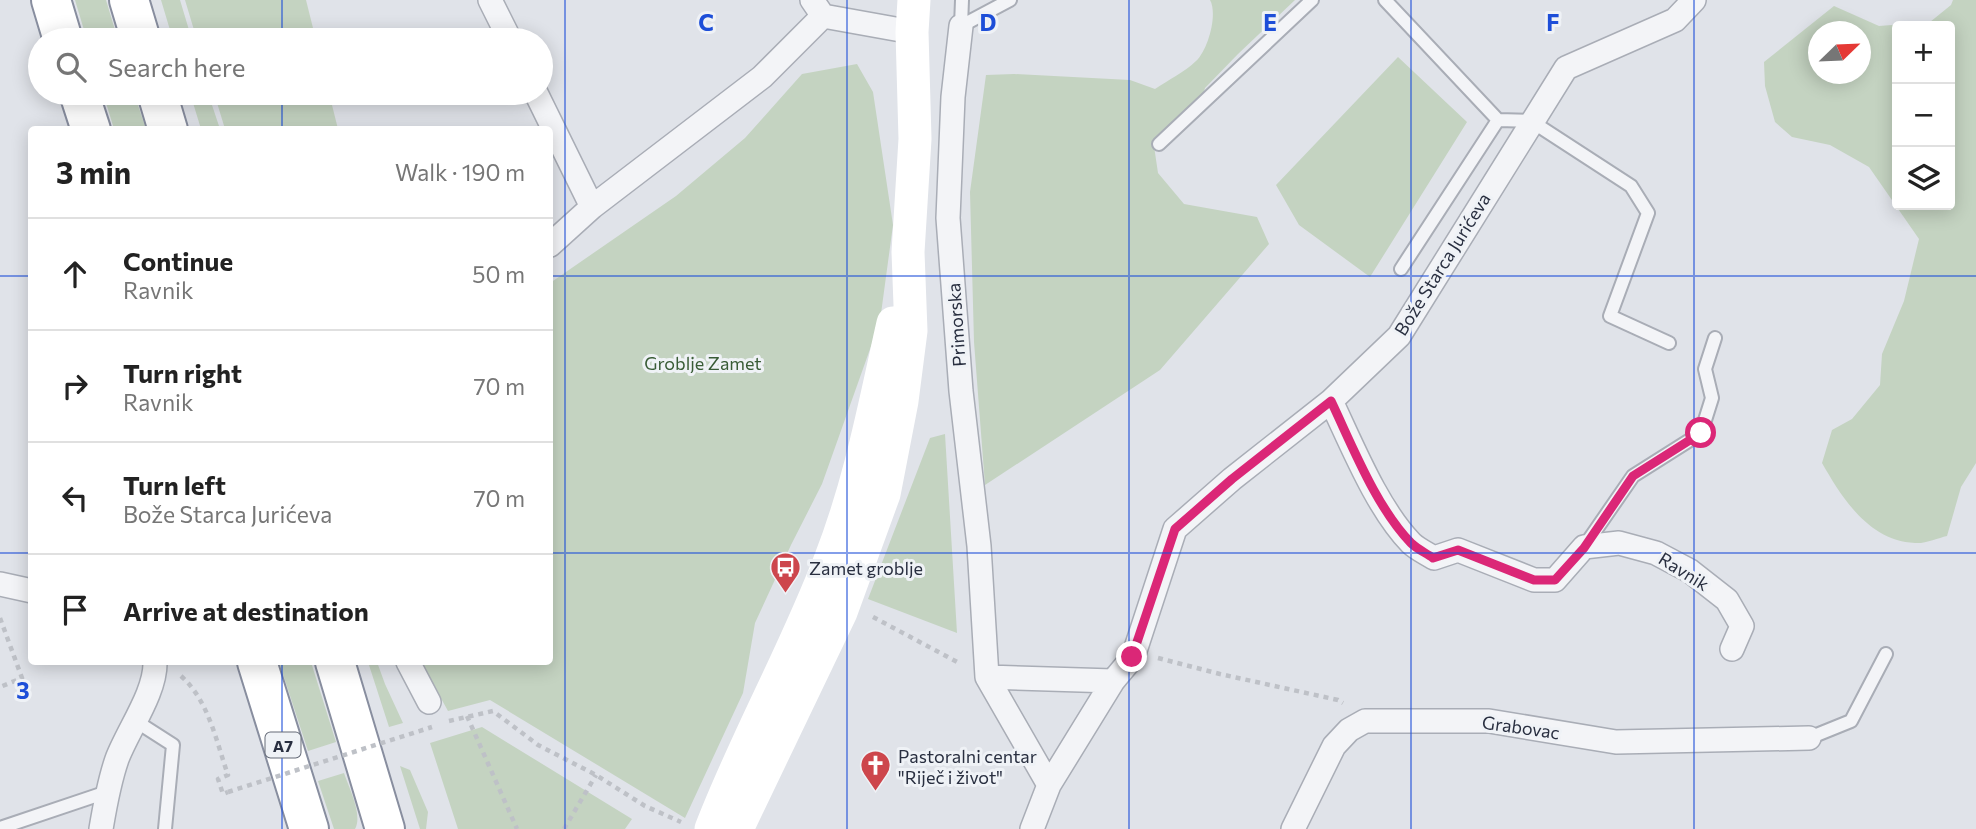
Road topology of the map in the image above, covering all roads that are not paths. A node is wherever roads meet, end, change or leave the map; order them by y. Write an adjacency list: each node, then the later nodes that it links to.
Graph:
1 (51, 0): 12 (highway)
2 (129, 0): 13 (highway)
3 (490, 0): 14 (street)
4 (962, 0): 11 (lane)
5 (1010, 0): 11 (lane)
6 (1312, 0): 24 (lane)
7 (1385, 0): 18 (lane)
8 (1694, 0): 19 (street, Bože Starca Jurićeva)
9 (817, 8): 10 (street); 25 (street)
10 (913, 16): 27 (street)
11 (961, 26): 41 (street, Primorska)
12 (59, 28)
13 (137, 28)
14 (504, 28)
15 (83, 105): 20 (highway)
16 (161, 105): 21 (highway)
17 (542, 105): 22 (street)
18 (1498, 120): 19 (lane); 28 (lane)
19 (1531, 121): 30 (lane); 31 (street, Bože Starca Jurićeva)
20 (90, 126)
21 (167, 126)
22 (552, 126)
23 (553, 128): 25 (street)
24 (1159, 144)
25 (592, 207): 26 (street)
26 (553, 242)
27 (908, 252): 48 (street); 54 (street)
28 (1401, 269)
29 (1715, 338): 32 (lane)
30 (1669, 343)
31 (1331, 401): 32 (street); 42 (street, Bože Starca Jurićeva)
32 (1584, 548): 35 (street, Ravnik)
33 (0, 584): 34 (street)
34 (28, 590)
35 (1732, 649)
36 (1886, 654): 45 (lane)
37 (164, 665): 44 (street)
38 (258, 665): 52 (highway, A7)
39 (336, 665): 53 (highway)
40 (410, 665): 43 (street)
41 (987, 677): 42 (street); 46 (street, Primorska)
42 (1113, 681): 46 (street, Bože Starca Jurićeva)
43 (429, 702)
44 (134, 720): 47 (street); 51 (lane)
45 (1809, 738): 56 (street, Grabovac)
46 (1049, 785): 55 (street, Bože Starca Jurićeva)
47 (107, 792): 49 (lane); 50 (street)
48 (700, 827)
49 (0, 828)
50 (101, 829)
51 (165, 829)
52 (309, 829)
53 (385, 829)
54 (737, 829)
55 (1032, 829)
56 (1293, 829)

